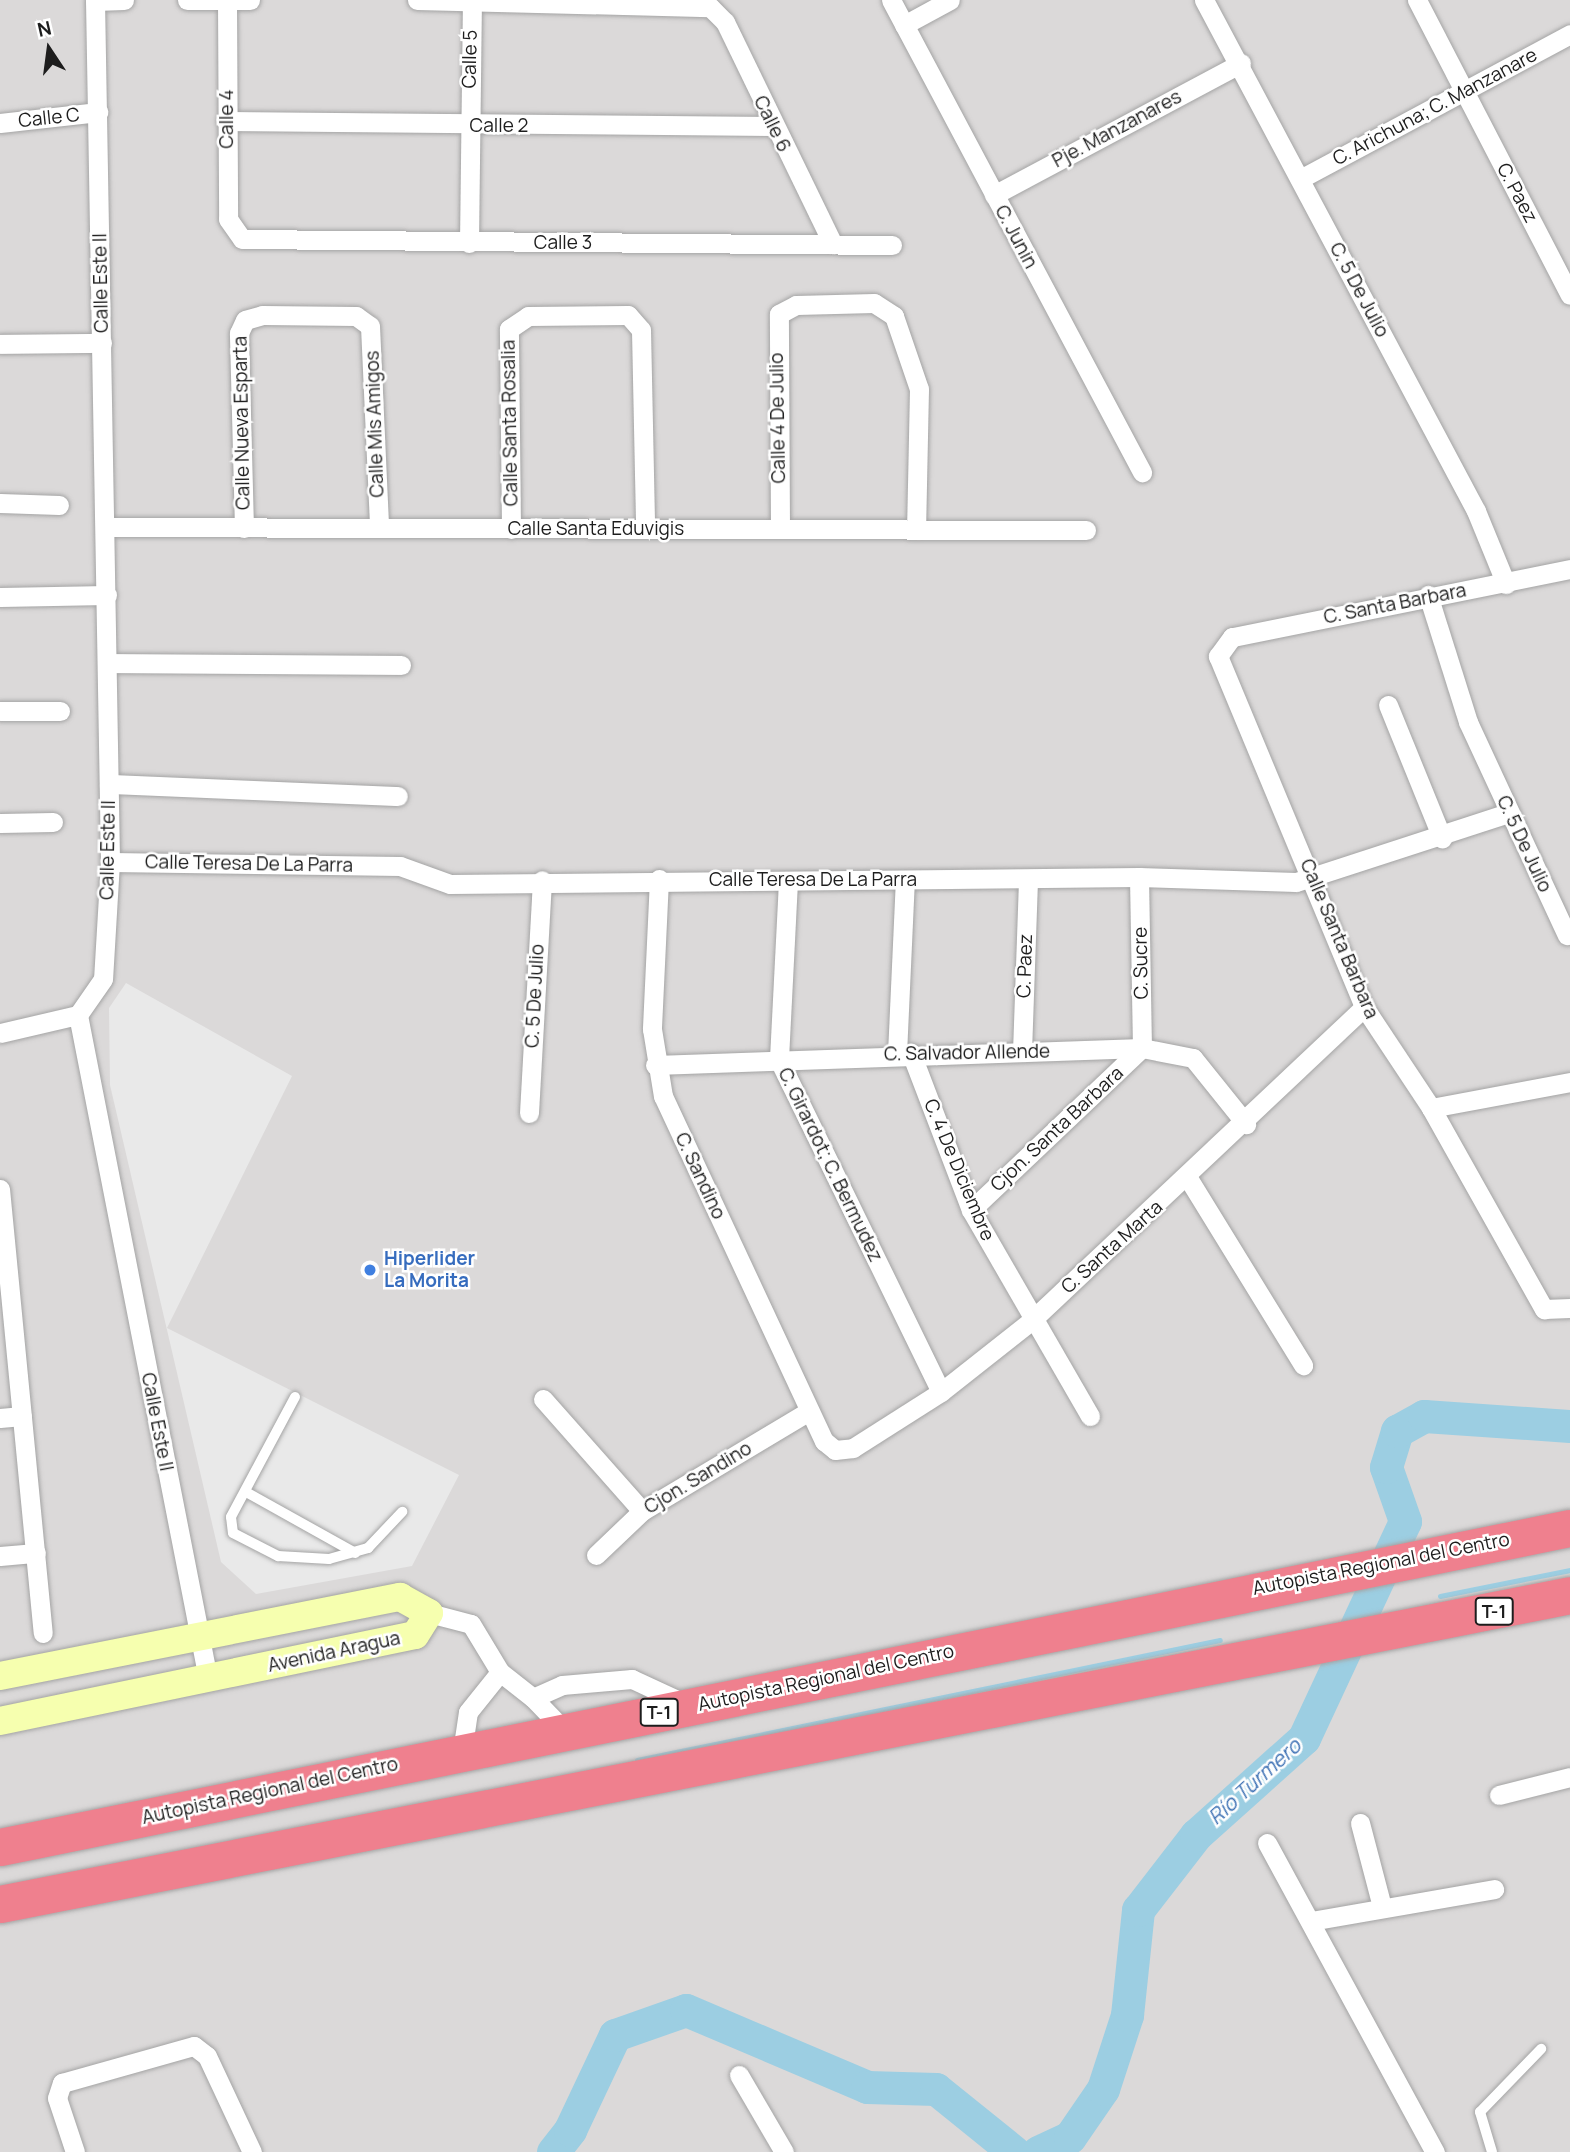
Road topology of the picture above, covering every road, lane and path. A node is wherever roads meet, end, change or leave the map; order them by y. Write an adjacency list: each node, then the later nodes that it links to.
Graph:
1 (95, 0): 2 (street); 16 (street, Calle Este II)
2 (124, 0)
3 (187, 0): 10 (street)
4 (250, 0): 10 (street)
5 (417, 0): 11 (street)
6 (891, 0): 12 (street, C. Junin)
7 (950, 0): 12 (street)
8 (1205, 0): 14 (street, C. 5 De Julio)
9 (1417, 0): 15 (street, C. Paez)
10 (228, 1): 17 (street, Calle 4)
11 (471, 1): 19 (street, Calle 5); 20 (street, Calle 6)
12 (904, 25): 22 (street, C. Junin)
13 (1570, 34): 15 (street, C. Arichuna; C. Manzanare)
14 (1241, 64): 21 (street, C. 5 De Julio); 22 (street, Pje. Manzanares)
15 (1463, 91): 21 (street, C. Arichuna; C. Manzanare); 27 (street, C. Paez)
16 (98, 112): 18 (street, Calle C); 29 (street, Calle Este II)
17 (226, 121): 19 (street, Calle 2); 23 (street, Calle 4)
18 (0, 123)
19 (469, 126): 20 (street, Calle 2); 24 (street, Calle 5)
20 (772, 126): 25 (street, Calle 6)
21 (1300, 179): 43 (street, C. 5 De Julio)
22 (993, 195): 31 (street, C. Junin)
23 (236, 235): 24 (street, Calle 3)
24 (469, 243): 25 (street, Calle 3)
25 (833, 244): 26 (street, Calle 3)
26 (892, 245)
27 (1570, 295)
28 (245, 320): 35 (street, Calle Nueva Esparta); 36 (street, Calle Mis Amigos)
29 (102, 343): 30 (street); 34 (street, Calle Este II)
30 (0, 344)
31 (1142, 472)
32 (0, 503): 33 (street)
33 (59, 505)
34 (106, 527): 35 (street, Calle Santa Eduvigis); 45 (street, Calle Este II)
35 (244, 528): 36 (street, Calle Santa Eduvigis)
36 (379, 528): 38 (street, Calle Santa Eduvigis)
37 (645, 528): 38 (street, Calle Santa Eduvigis); 38 (street, Calle Santa Rosalia); 39 (street, Calle Santa Eduvigis)
38 (511, 529)
39 (780, 529): 40 (street, Calle Santa Eduvigis); 40 (street, Calle 4 De Julio)
40 (916, 530): 41 (street, Calle Santa Eduvigis)
41 (1086, 530)
42 (1570, 569): 43 (street, C. Santa Barbara)
43 (1506, 584): 44 (street, C. Santa Barbara)
44 (1428, 594): 47 (street, C. Santa Barbara); 55 (street, C. 5 De Julio)
45 (107, 596): 46 (street); 48 (street, Calle Este II)
46 (0, 597)
47 (1221, 644): 62 (street, Calle Santa Barbara)
48 (109, 663): 49 (street); 53 (street, Calle Este II)
49 (401, 665)
50 (1388, 705): 58 (street)
51 (0, 711): 52 (street)
52 (60, 711)
53 (109, 784): 54 (street); 59 (street, Calle Este II)
54 (398, 796)
55 (1508, 813): 58 (street, Calle Teresa De La Parra); 67 (street, C. 5 De Julio)
56 (53, 822): 57 (street)
57 (0, 823)
58 (1442, 838): 62 (street, Calle Teresa De La Parra)
59 (110, 862): 63 (street, Calle Teresa De La Parra); 69 (street, Calle Este II)
60 (1139, 877): 62 (street, Calle Teresa De La Parra); 65 (street, Calle Teresa De La Parra); 71 (street, C. Sucre)
61 (659, 879): 63 (street, Calle Teresa De La Parra); 66 (street, Calle Teresa De La Parra); 75 (street, C. Sandino)
62 (1313, 879): 68 (street, Calle Santa Barbara)
63 (542, 880): 78 (street, C. 5 De Julio)
64 (905, 880): 65 (street, Calle Teresa De La Parra); 66 (street, Calle Teresa De La Parra); 73 (street, C. 4 De Diciembre)
65 (1028, 880): 72 (street, C. Paez)
66 (788, 881): 74 (street, C. Girardot; C. Bermudez)
67 (1567, 935)
68 (1364, 1007): 77 (street, Calle Santa Barbara); 79 (street, C. Santa Marta)
69 (78, 1016): 70 (street); 106 (street, Calle Este II)
70 (0, 1033)
71 (1142, 1048): 72 (street, C. Salvador Allende); 79 (street, C. Salvador Allende); 82 (street, Cjon. Santa Barbara)
72 (1022, 1052): 73 (street, C. Salvador Allende)
73 (904, 1054): 74 (street, C. Salvador Allende); 82 (street, C. 4 De Diciembre)
74 (779, 1060): 75 (street, C. Salvador Allende); 87 (street, C. Girardot; C. Bermudez)
75 (655, 1065): 90 (street, C. Sandino)
76 (1570, 1082): 77 (street)
77 (1431, 1108): 84 (street, Calle Santa Barbara)
78 (529, 1112)
79 (1246, 1124): 80 (street, C. Santa Marta)
80 (1188, 1178): 85 (street, C. Santa Marta); 86 (street)
81 (0, 1189): 83 (street)
82 (971, 1210): 85 (street, C. 4 De Diciembre)
83 (5, 1290): 91 (street)
84 (1568, 1308)
85 (1031, 1321): 87 (street, C. Santa Marta); 92 (street, C. 4 De Diciembre)
86 (1303, 1365)
87 (941, 1392): 94 (street, C. Santa Marta)
88 (295, 1397): 95 (lane)
89 (543, 1399): 96 (street)
90 (809, 1411): 94 (street, C. Sandino); 96 (street, Cjon. Sandino)
91 (22, 1416): 93 (street); 99 (street)
92 (1090, 1416)
93 (0, 1418)
94 (835, 1450)
95 (246, 1492): 100 (lane); 100 (lane)
96 (642, 1511): 101 (street, Cjon. Sandino)
97 (401, 1512): 100 (lane)
98 (1570, 1528): 111 (highway, Autopista Regional del Centro / T-1)
99 (36, 1553): 102 (street); 105 (street)
100 (355, 1553)
101 (596, 1555)
102 (0, 1556)
103 (1570, 1595): 121 (highway, T-1)
104 (429, 1613): 106 (street, Avenida Aragua); 107 (street); 109 (street, Avenida Aragua)
105 (44, 1633)
106 (198, 1637): 108 (street, Avenida Aragua); 109 (street, Calle Este II)
107 (500, 1672): 110 (street); 114 (street)
108 (0, 1676)
109 (208, 1679): 112 (street, Avenida Aragua)
110 (533, 1698): 111 (street); 113 (street)
111 (690, 1706): 113 (highway, Autopista Regional del Centro / T-1)
112 (0, 1721)
113 (565, 1731): 114 (highway, Autopista Regional del Centro / T-1)
114 (462, 1752): 119 (highway, Autopista Regional del Centro / T-1)
115 (1570, 1777): 116 (street)
116 (1499, 1795)
117 (1360, 1823): 122 (street)
118 (1267, 1843): 123 (street)
119 (0, 1847)
120 (1494, 1889): 122 (street)
121 (0, 1904)
122 (1382, 1907): 123 (street)
123 (1311, 1920): 129 (street)
124 (1541, 2049): 130 (lane)
125 (739, 2075): 128 (street)
126 (75, 2152): 127 (street)
127 (253, 2152)
128 (784, 2152)
129 (1435, 2152)
130 (1492, 2152)

